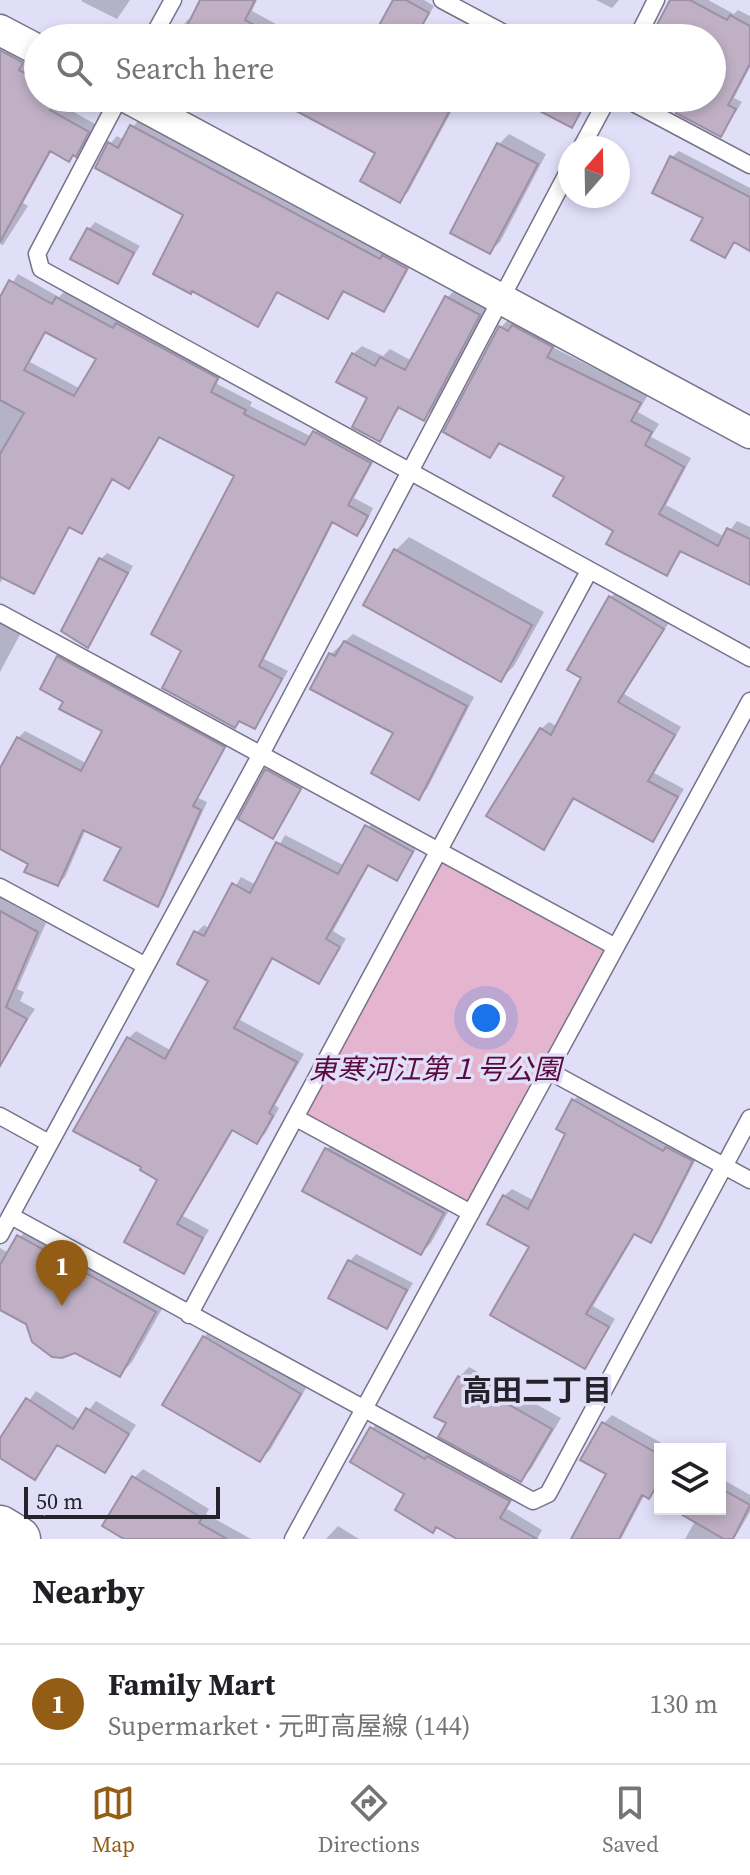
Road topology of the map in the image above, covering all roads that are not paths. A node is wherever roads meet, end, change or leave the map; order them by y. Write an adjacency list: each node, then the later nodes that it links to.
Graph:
1 (173, 0): 4 (lane)
2 (442, 0): 5 (lane)
3 (656, 0): 6 (lane)
4 (160, 24)
5 (487, 24)
6 (644, 24)
7 (0, 30): 8 (street)
8 (24, 43)
9 (112, 112): 18 (lane)
10 (154, 112): 16 (street)
11 (600, 112): 13 (lane)
12 (650, 112): 14 (lane)
13 (587, 136)
14 (750, 165)
15 (558, 190): 16 (lane)
16 (500, 298): 17 (street); 18 (lane)
17 (750, 433)
18 (409, 473): 19 (lane); 23 (lane)
19 (589, 571): 21 (lane); 24 (lane)
20 (0, 613): 23 (lane)
21 (750, 658)
22 (750, 701): 26 (lane)
23 (261, 754): 24 (lane); 27 (lane)
24 (440, 853): 26 (lane); 30 (lane)
25 (0, 887): 27 (lane)
26 (614, 946): 28 (lane)
27 (146, 966): 32 (lane)
28 (547, 1070): 33 (lane); 35 (lane)
29 (0, 1116): 32 (lane)
30 (296, 1118): 35 (lane); 38 (lane)
31 (750, 1118): 33 (lane)
32 (49, 1143): 36 (lane)
33 (725, 1166): 34 (lane); 39 (lane)
34 (750, 1180)
35 (471, 1213): 39 (lane)
36 (11, 1216): 37 (lane); 38 (lane)
37 (0, 1235)
38 (189, 1315): 39 (lane)
39 (362, 1410): 42 (lane)
40 (0, 1528): 41 (main road)
41 (18, 1539)
42 (293, 1539)

